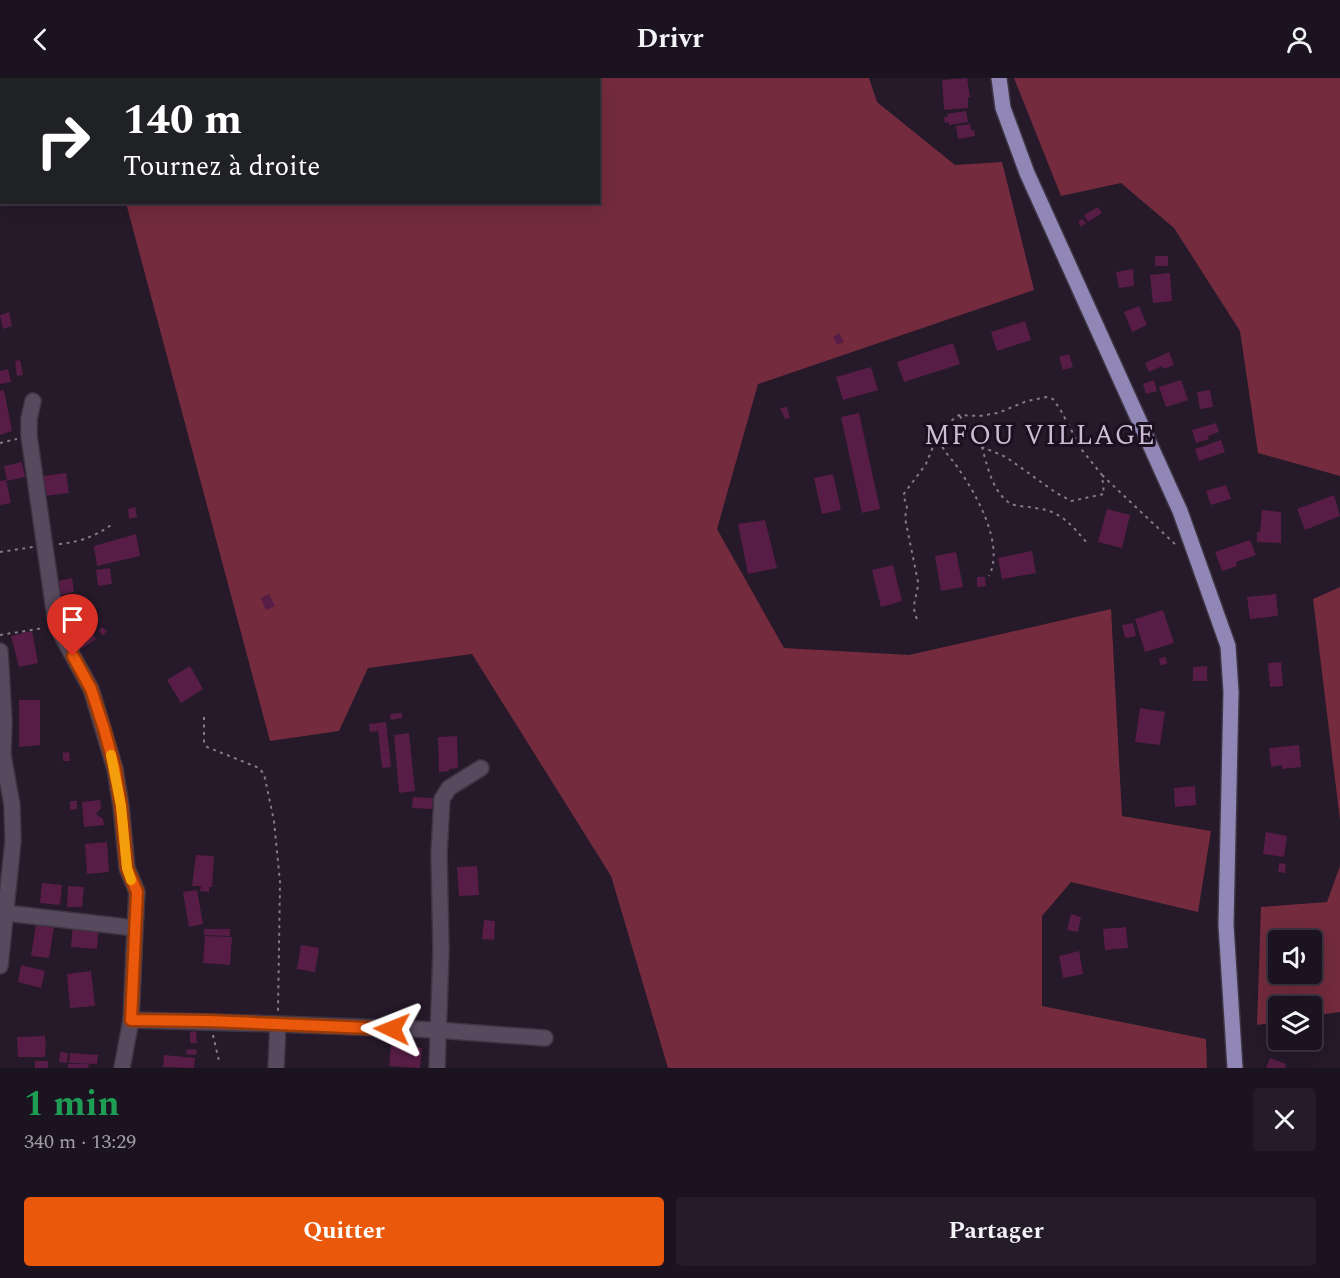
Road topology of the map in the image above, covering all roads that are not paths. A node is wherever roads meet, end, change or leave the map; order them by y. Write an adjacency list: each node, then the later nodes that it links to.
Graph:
1 (999, 78): 15 (main road)
2 (33, 401): 6 (street)
3 (0, 651): 5 (street)
4 (482, 768): 10 (street)
5 (6, 913): 6 (street); 7 (street)
6 (135, 928): 8 (street)
7 (0, 966)
8 (131, 1020): 9 (street); 12 (street)
9 (278, 1024): 10 (street); 13 (street)
10 (437, 1030): 11 (street); 14 (street)
11 (545, 1038)
12 (122, 1068)
13 (276, 1068)
14 (437, 1068)
15 (1235, 1068)

